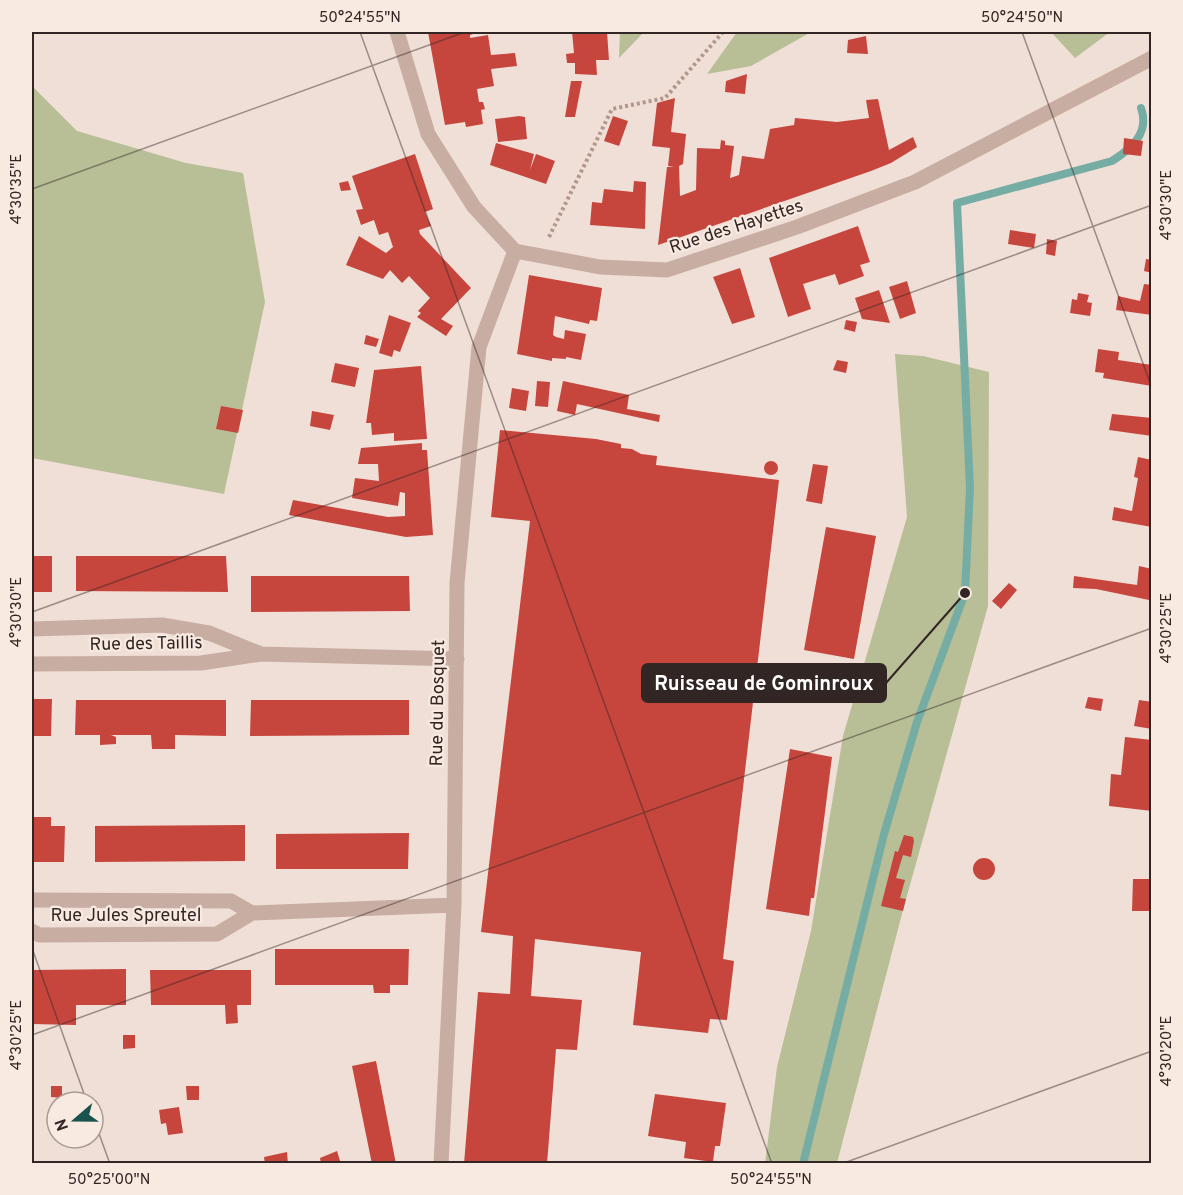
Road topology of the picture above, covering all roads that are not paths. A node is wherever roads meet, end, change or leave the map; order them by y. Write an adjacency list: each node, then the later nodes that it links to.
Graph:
1 (397, 32): 3 (street)
2 (1152, 58): 3 (street, Rue des Hayettes)
3 (515, 250): 6 (street, Rue du Bosquet)
4 (32, 629): 5 (street, Rue des Taillis)
5 (261, 654): 6 (street, Rue des Taillis); 7 (street, Rue des Taillis)
6 (457, 659): 9 (street, Rue du Bosquet)
7 (32, 664)
8 (32, 900): 10 (street, Rue Jules Spreutel)
9 (454, 905): 10 (street, Rue Jules Spreutel); 12 (street, Rue du Bosquet)
10 (252, 913): 11 (street, Rue Jules Spreutel)
11 (32, 931)
12 (441, 1164)

